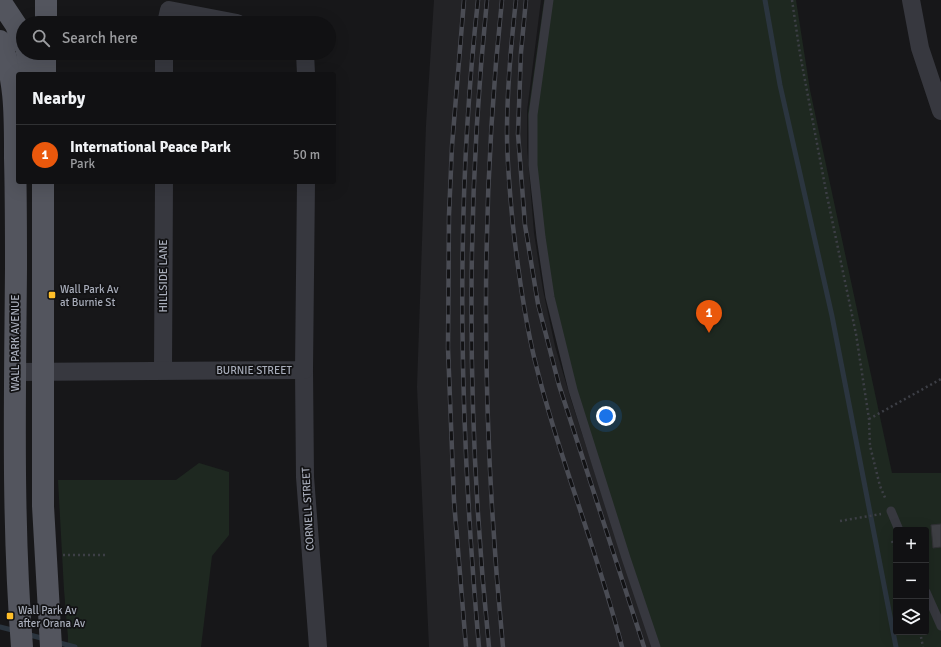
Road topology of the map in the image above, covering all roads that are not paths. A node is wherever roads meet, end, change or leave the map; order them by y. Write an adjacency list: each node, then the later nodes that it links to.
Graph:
1 (46, 0): 5 (main road)
2 (549, 0): 33 (lane)
3 (911, 0): 16 (street)
4 (0, 1): 6 (main road)
5 (46, 16)
6 (16, 25)
7 (0, 41): 21 (main road, WALL PARK AVENUE)
8 (28, 60): 12 (main road)
9 (45, 60): 13 (main road)
10 (164, 60): 14 (street)
11 (305, 60): 15 (street)
12 (31, 72)
13 (45, 72)
14 (164, 72)
15 (306, 72)
16 (941, 111)
17 (0, 150): 21 (main road)
18 (43, 184): 25 (main road)
19 (164, 184): 22 (street, HILLSIDE LANE)
20 (306, 184): 23 (street, BURNIE STREET)
21 (16, 205): 24 (main road, WALL PARK AVENUE)
22 (163, 370): 23 (street, BURNIE STREET); 25 (street, BURNIE STREET)
23 (304, 370): 32 (street, CORNELL STREET)
24 (15, 372): 25 (street, BURNIE STREET); 30 (main road, WALL PARK AVENUE)
25 (43, 372): 31 (main road)
26 (891, 511): 27 (lane)
27 (898, 527)
28 (929, 599): 29 (lane)
29 (941, 626)
30 (22, 647)
31 (51, 647)
32 (318, 647)
33 (656, 647)

